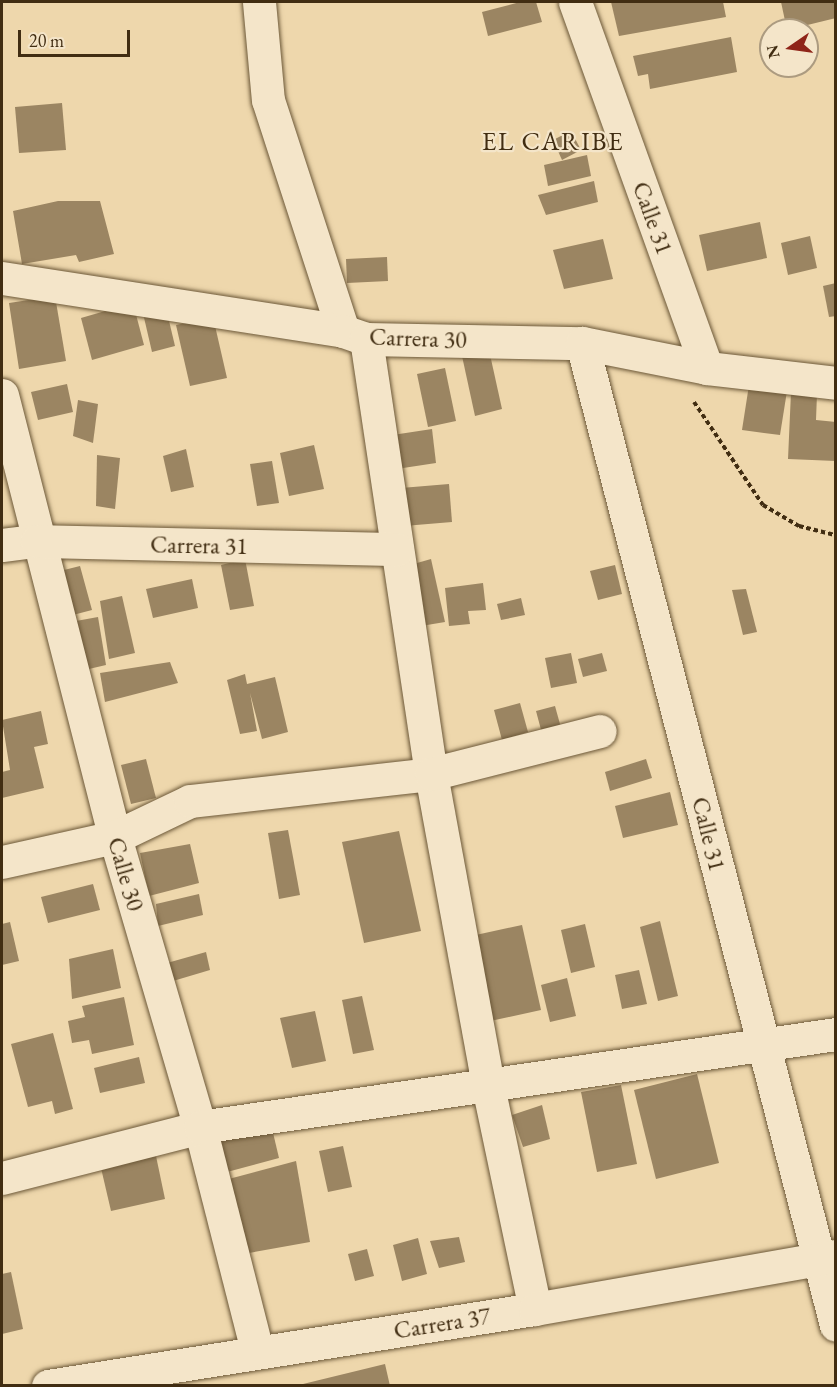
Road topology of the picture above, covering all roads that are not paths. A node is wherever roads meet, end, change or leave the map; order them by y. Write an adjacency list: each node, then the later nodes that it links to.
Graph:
1 (259, 2): 4 (street)
2 (575, 2): 6 (street, Calle 31)
3 (2, 278): 4 (street, Carrera 30)
4 (355, 335): 5 (street, Carrera 30); 11 (street)
5 (582, 343): 6 (street, Carrera 30); 17 (street, Calle 31)
6 (707, 368): 7 (street, Carrera 30)
7 (836, 382)
8 (2, 395): 9 (street, Calle 30)
9 (37, 541): 10 (street, Carrera 31); 11 (street, Carrera 31); 14 (street, Calle 30)
10 (2, 545)
11 (397, 549): 13 (street)
12 (600, 731): 13 (street)
13 (431, 774): 14 (street); 18 (street)
14 (116, 837): 15 (street); 19 (street, Calle 30)
15 (2, 862)
16 (836, 1034): 17 (street)
17 (764, 1045): 18 (street); 21 (street, Calle 31)
18 (488, 1086): 19 (street); 22 (street)
19 (200, 1126): 20 (street); 24 (street, Calle 30)
20 (2, 1178)
21 (827, 1258): 22 (street, Carrera 37); 23 (street, Calle 31)
22 (535, 1309): 24 (street, Carrera 37)
23 (836, 1325)
24 (257, 1350): 25 (street, Carrera 37)
25 (48, 1386)

